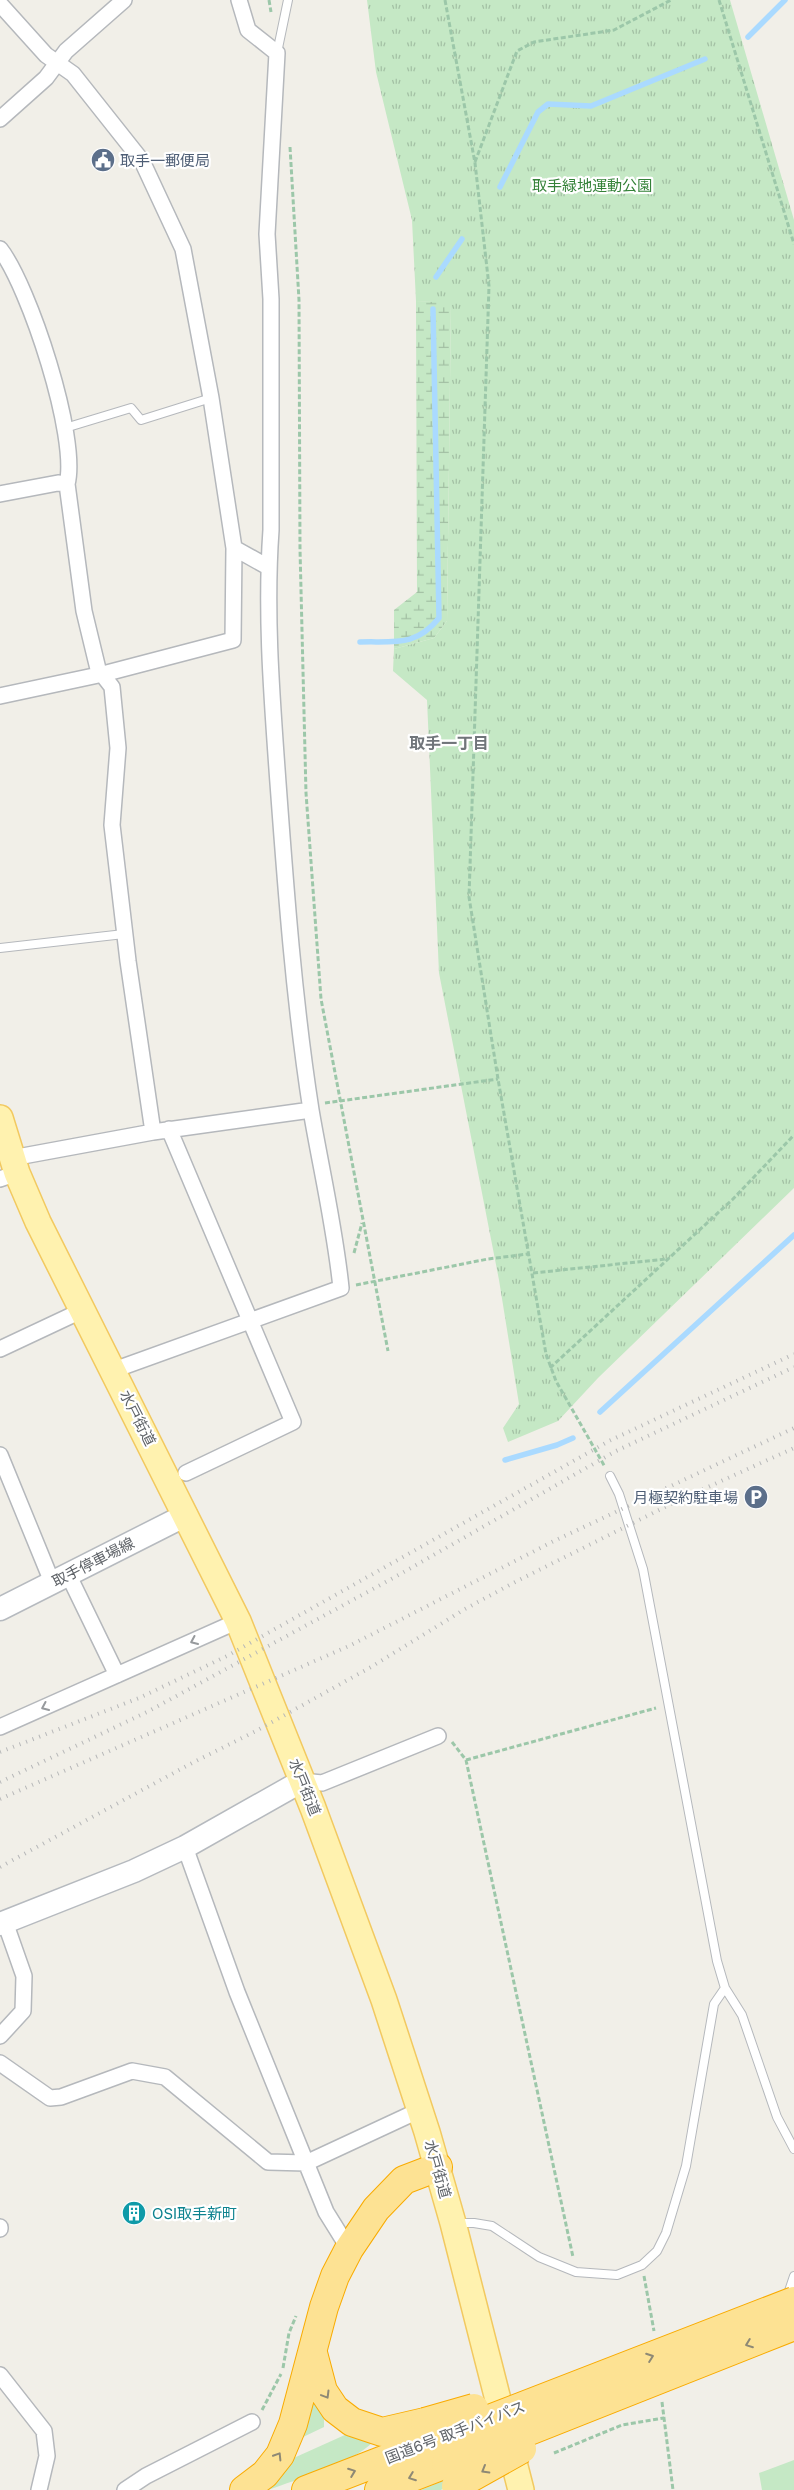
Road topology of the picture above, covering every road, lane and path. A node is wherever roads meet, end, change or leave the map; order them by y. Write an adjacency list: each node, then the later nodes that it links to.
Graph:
1 (124, 0): 9 (street)
2 (239, 0): 8 (street)
3 (288, 0): 8 (lane)
4 (445, 0): 12 (path)
5 (671, 0): 12 (path)
6 (719, 0): 13 (path)
7 (0, 4): 9 (street)
8 (277, 53): 20 (street)
9 (58, 63): 10 (street); 15 (street)
10 (0, 119)
11 (290, 146): 26 (path)
12 (475, 163): 25 (path)
13 (794, 244)
14 (0, 249): 16 (street)
15 (211, 398): 16 (lane); 19 (street)
16 (65, 428): 17 (street)
17 (67, 484): 18 (street); 21 (street)
18 (0, 494)
19 (234, 548): 20 (street); 21 (street)
20 (268, 567): 27 (street)
21 (103, 674): 22 (street); 23 (street)
22 (0, 696)
23 (124, 934): 24 (lane); 30 (street)
24 (0, 948)
25 (498, 1079): 26 (path); 33 (path)
26 (340, 1101): 27 (path); 36 (path)
27 (315, 1107): 29 (street); 39 (street)
28 (0, 1118): 32 (main road, 水戸街道)
29 (169, 1129): 30 (street); 39 (street)
30 (152, 1132): 32 (street)
31 (794, 1135): 34 (path)
32 (10, 1170): 38 (main road, 水戸街道)
33 (528, 1254): 35 (path); 36 (path)
34 (666, 1259): 35 (path); 42 (path)
35 (532, 1272): 42 (path)
36 (375, 1282): 37 (path); 41 (path)
37 (353, 1286)
38 (83, 1310): 40 (street); 43 (main road, 水戸街道)
39 (250, 1322): 43 (street); 46 (street)
40 (0, 1349)
41 (388, 1351)
42 (550, 1368): 47 (path)
43 (114, 1370): 48 (main road, 水戸街道)
44 (0, 1455): 45 (street)
45 (3, 1472): 49 (street)
46 (186, 1472)
47 (610, 1476): 53 (lane)
48 (186, 1515): 49 (street, 取手停車場線); 51 (main road, 水戸街道)
49 (60, 1578): 50 (street, 取手停車場線); 52 (street)
50 (0, 1609)
51 (238, 1621): 52 (street, one-way to 52); 58 (main road, 水戸街道)
52 (117, 1675): 54 (street, one-way to 54)
53 (669, 1704): 57 (path); 61 (lane)
54 (0, 1727)
55 (438, 1736): 58 (street)
56 (454, 1743): 57 (path)
57 (466, 1760): 71 (path)
58 (302, 1781): 59 (street); 64 (main road, 水戸街道)
59 (185, 1847): 60 (street); 66 (street)
60 (2, 1923): 62 (street)
61 (725, 1988): 65 (lane); 70 (lane)
62 (0, 2036)
63 (0, 2063): 66 (street)
64 (420, 2110): 66 (street); 67 (main road, 水戸街道)
65 (794, 2148)
66 (306, 2163): 69 (street)
67 (438, 2167): 68 (main road, 水戸街道); 69 (highway)
68 (454, 2223): 71 (lane); 88 (main road, 水戸街道)
69 (349, 2249): 76 (highway)
70 (642, 2265): 71 (lane); 74 (path)
71 (576, 2272)
72 (794, 2276): 73 (lane)
73 (791, 2320): 82 (highway, one-way to 82, bridge); 82 (highway, one-way to 73, bridge)
74 (652, 2322)
75 (289, 2334): 79 (path)
76 (313, 2349): 82 (highway, one-way to 82); 85 (highway, one-way to 76)
77 (0, 2374): 83 (street)
78 (664, 2418): 81 (path)
79 (252, 2422): 84 (street)
80 (665, 2430): 89 (path)
81 (554, 2453)
82 (443, 2461): 86 (highway, 国道6号 取手バイパス, one-way to 82); 87 (highway, 国道6号 取手バイパス, one-way to 87)
83 (39, 2490)
84 (125, 2490)
85 (244, 2490)
86 (306, 2490)
87 (379, 2490)
88 (522, 2490)
89 (673, 2490)

